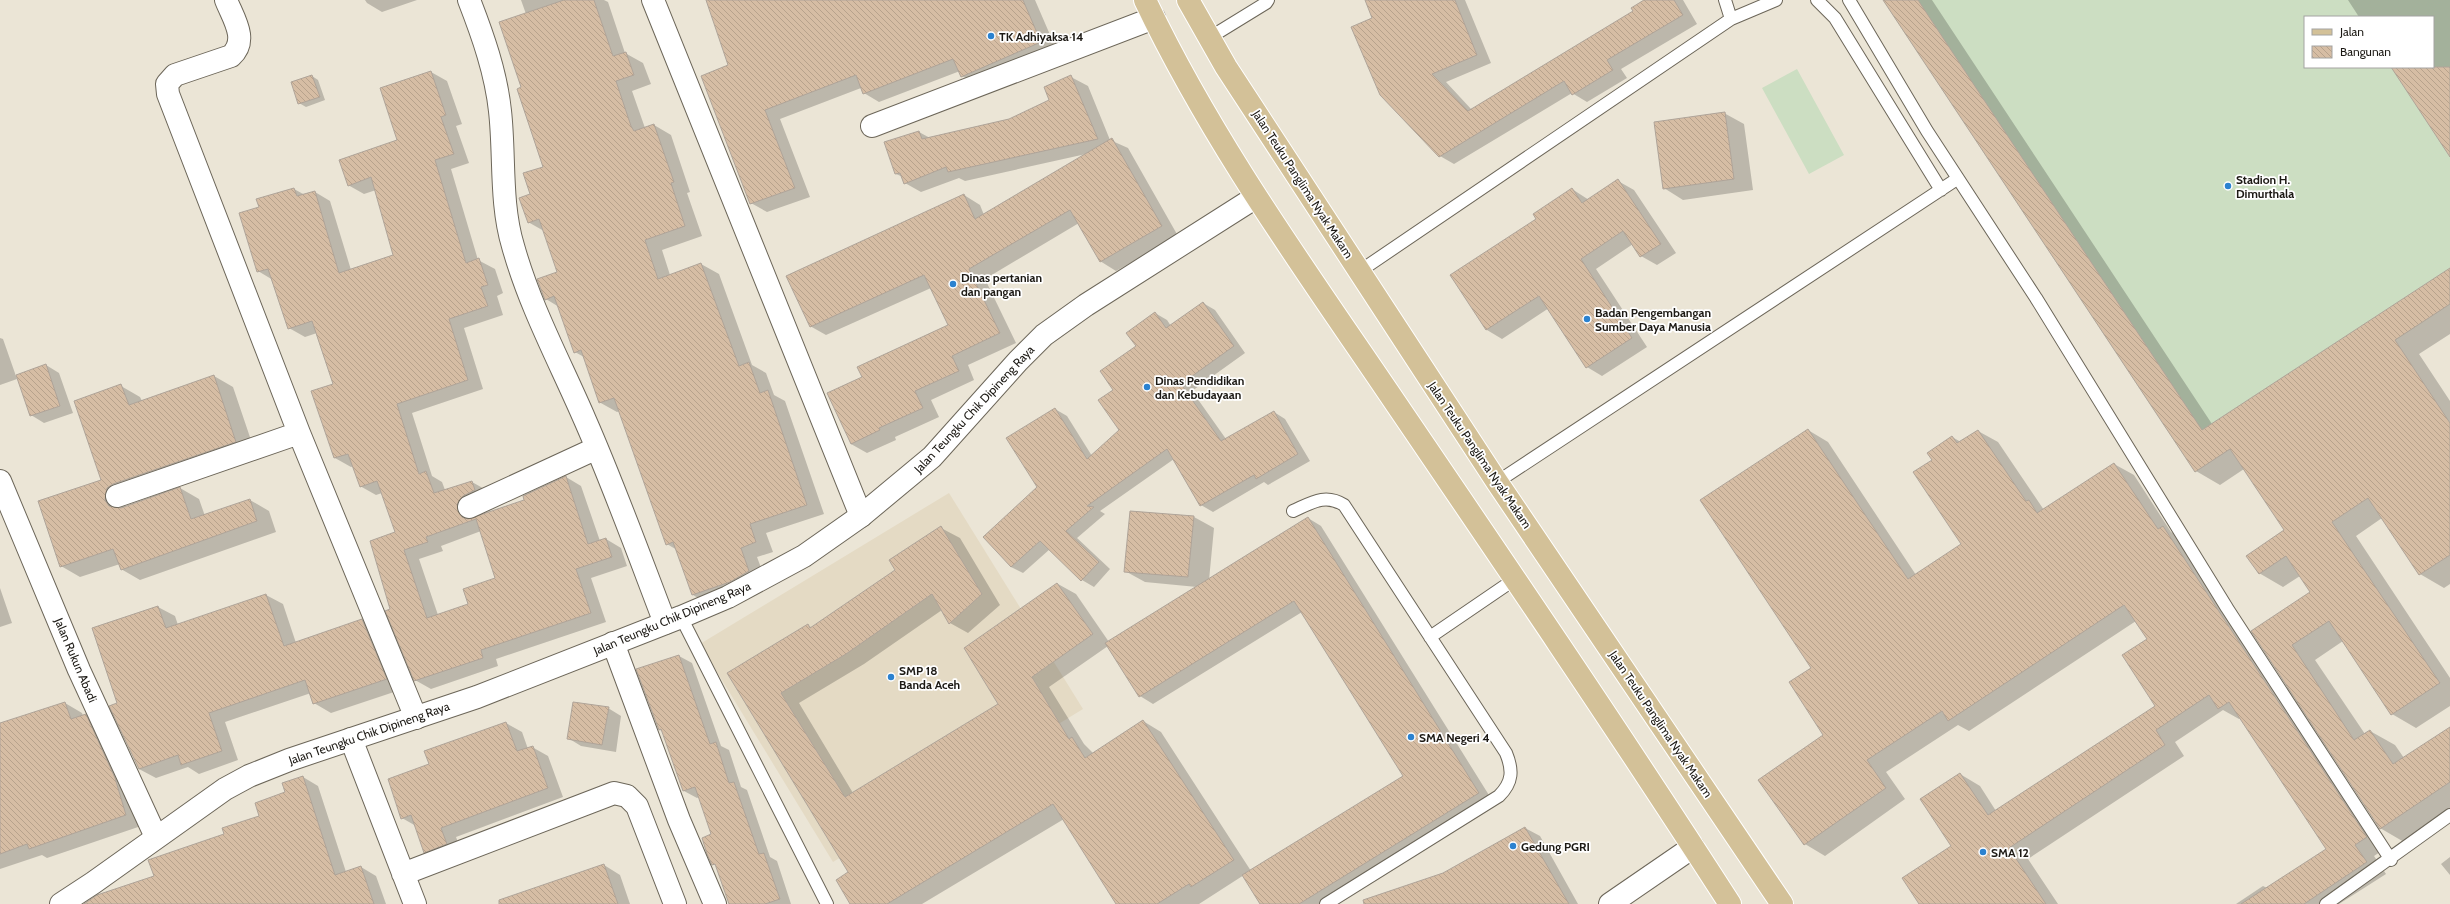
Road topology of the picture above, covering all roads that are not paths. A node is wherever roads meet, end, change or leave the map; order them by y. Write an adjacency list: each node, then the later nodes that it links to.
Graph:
1 (226, 0): 18 (street)
2 (469, 0): 19 (street)
3 (653, 0): 25 (street)
4 (1188, 0): 12 (main road, Jalan Teuku Panglima Nyak Makam)
5 (1268, 0): 12 (lane)
6 (1725, 0): 11 (lane)
7 (1776, 0): 11 (lane)
8 (1817, 0): 15 (lane)
9 (1849, 0): 14 (lane)
10 (1149, 9): 13 (street); 16 (main road)
11 (1731, 19): 17 (lane)
12 (1208, 38): 17 (main road, Jalan Teuku Panglima Nyak Makam)
13 (872, 126)
14 (1957, 179): 15 (lane); 35 (lane)
15 (1941, 190): 21 (lane)
16 (1256, 197): 25 (street, Jalan Teungku Chik Dipineng Raya); 26 (main road)
17 (1360, 271): 21 (main road, Jalan Teuku Panglima Nyak Makam)
18 (299, 433): 22 (street); 30 (street)
19 (598, 448): 23 (street); 27 (street)
20 (0, 481): 33 (street, Jalan Rukun Abadi)
21 (1497, 482): 45 (main road, Jalan Teuku Panglima Nyak Makam)
22 (117, 496)
23 (469, 507)
24 (1293, 511): 28 (lane)
25 (862, 516): 27 (street, Jalan Teungku Chik Dipineng Raya)
26 (1515, 579): 28 (lane); 34 (main road)
27 (673, 620): 29 (street, Jalan Teungku Chik Dipineng Raya); 41 (lane)
28 (1430, 637): 42 (lane)
29 (613, 643): 30 (street, Jalan Teungku Chik Dipineng Raya); 40 (street)
30 (416, 718): 31 (street, Jalan Teungku Chik Dipineng Raya)
31 (351, 739): 33 (street, Jalan Teungku Chik Dipineng Raya); 36 (street)
32 (2450, 816): 35 (lane)
33 (156, 837): 37 (street, Jalan Teungku Chik Dipineng Raya)
34 (1694, 847): 43 (street); 44 (main road)
35 (2391, 860): 46 (lane)
36 (403, 874): 38 (street); 39 (street)
37 (61, 904)
38 (415, 904)
39 (675, 904)
40 (715, 904)
41 (827, 904)
42 (1326, 904)
43 (1610, 904)
44 (1730, 904)
45 (1782, 904)
46 (2326, 904)

